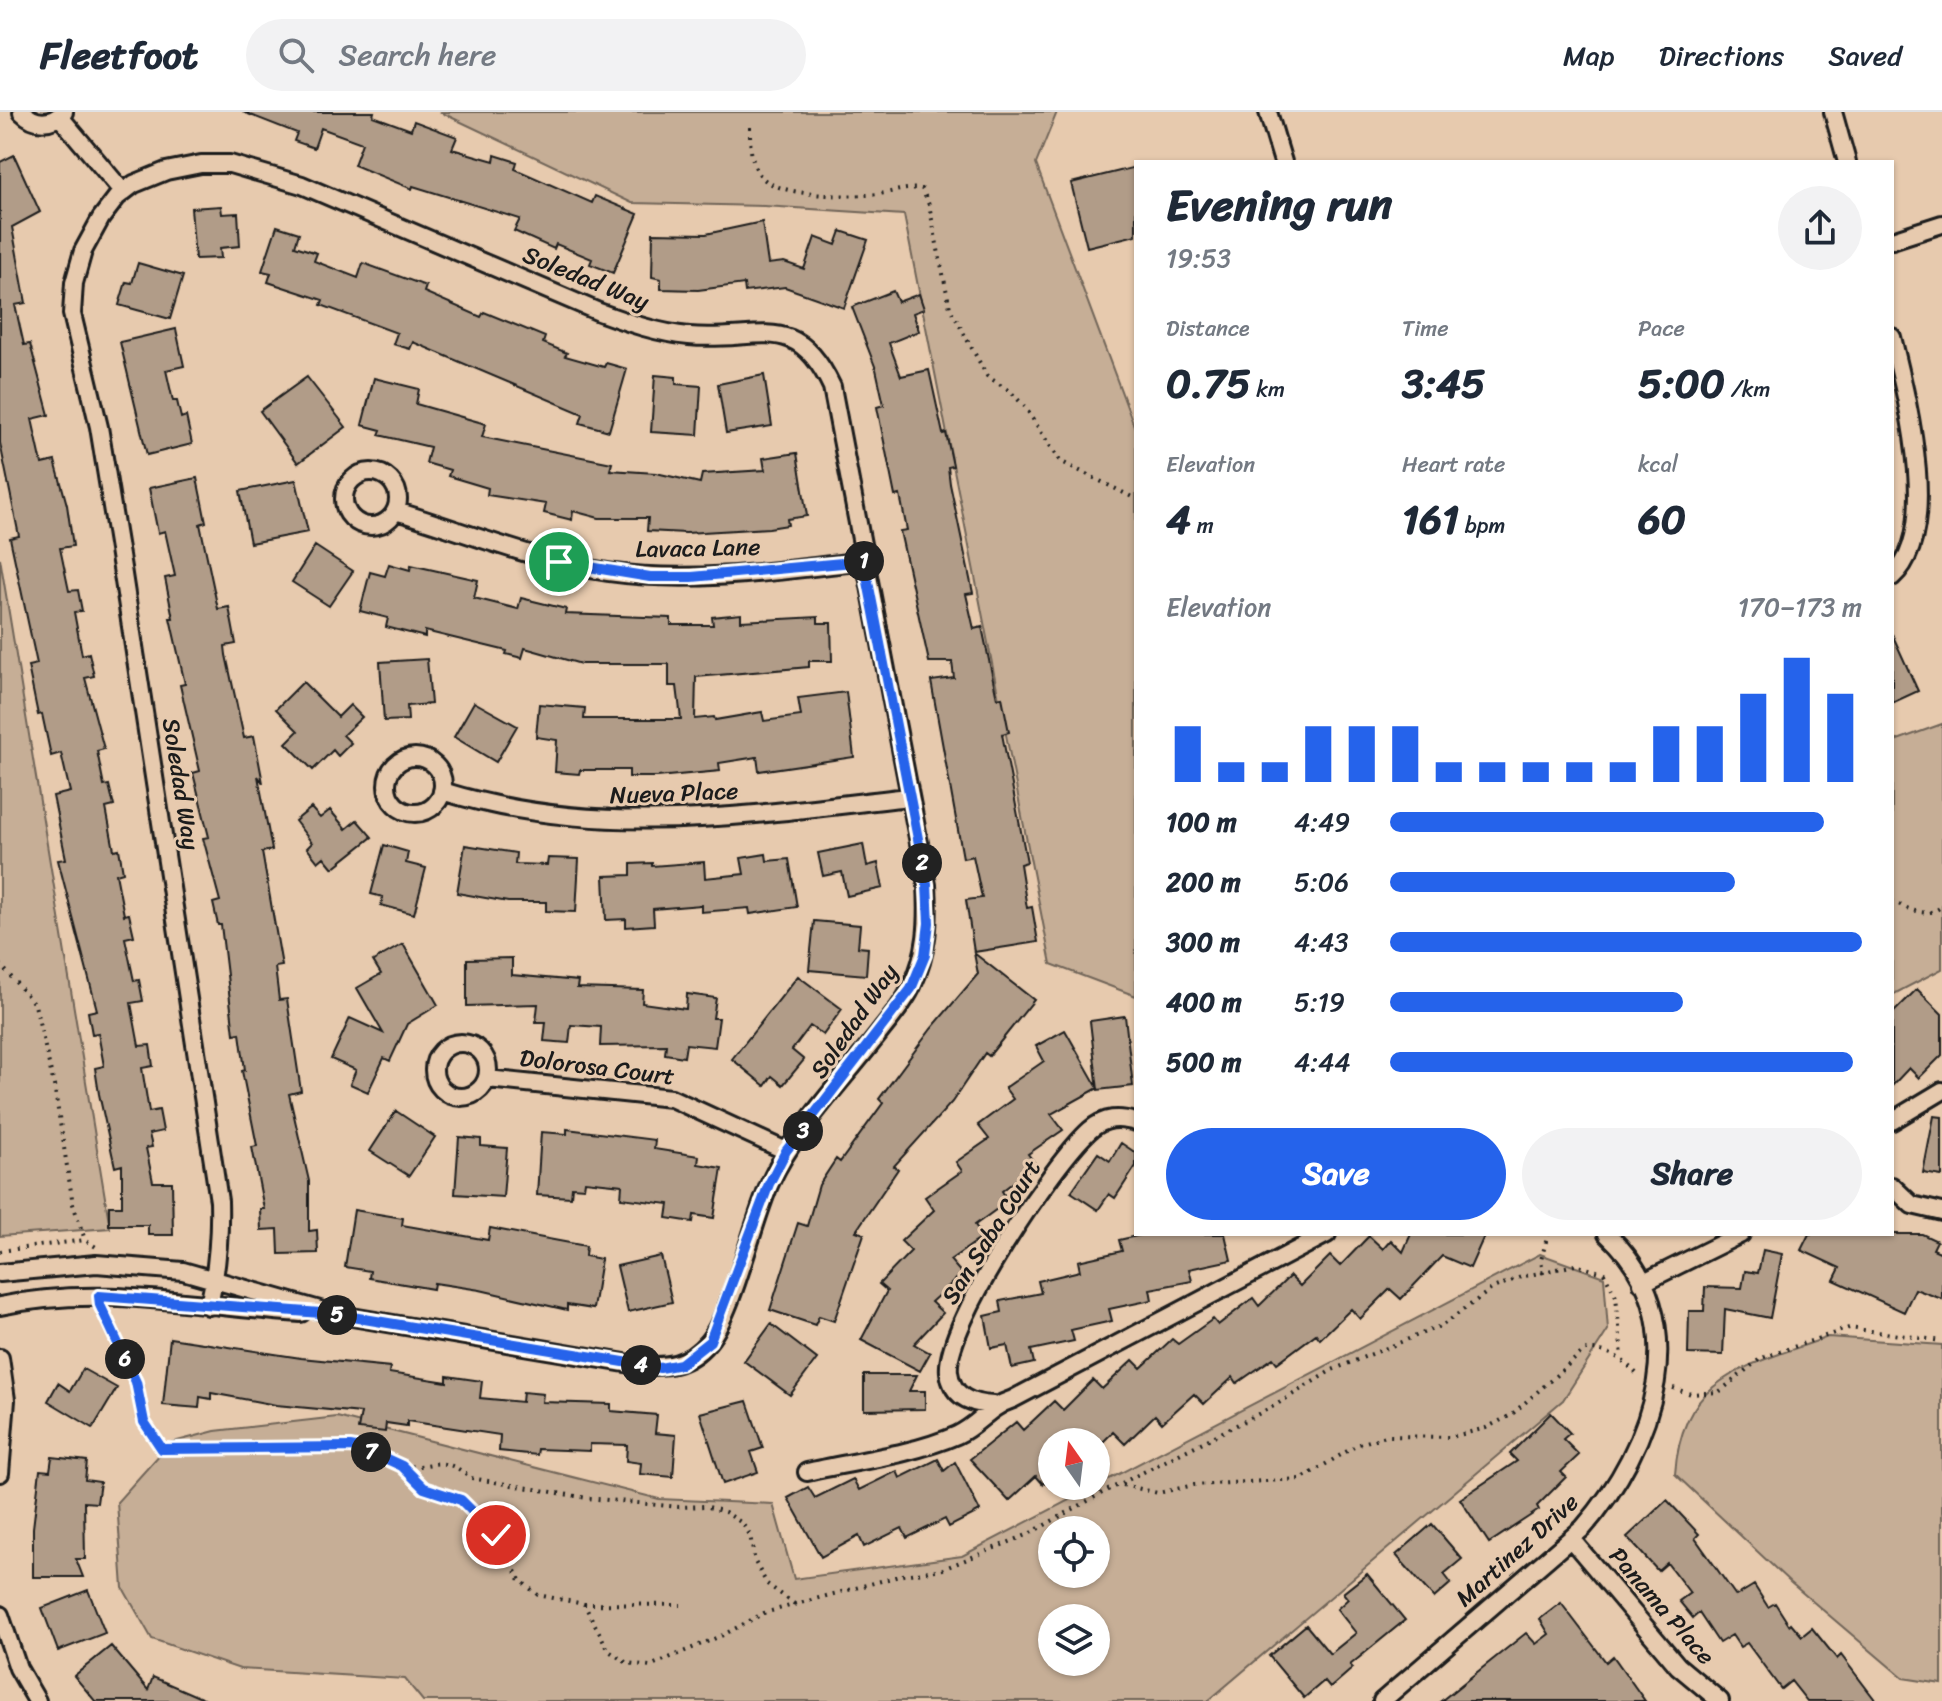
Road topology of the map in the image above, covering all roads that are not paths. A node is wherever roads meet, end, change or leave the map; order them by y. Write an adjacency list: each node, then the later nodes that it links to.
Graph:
1 (22, 112): 4 (street)
2 (1268, 112): 5 (street)
3 (1833, 112): 6 (street)
4 (62, 114): 7 (street)
5 (1282, 160)
6 (1846, 160)
7 (123, 192): 12 (street, Soledad Way); 28 (street, Soledad Way)
8 (1942, 224): 9 (street)
9 (1894, 239)
10 (1894, 345): 13 (street)
11 (396, 511): 12 (street, Lavaca Lane)
12 (864, 561): 15 (street, Soledad Way)
13 (1894, 576)
14 (442, 791): 15 (street, Nueva Place)
15 (909, 797): 20 (street, Soledad Way)
16 (487, 1079): 20 (street, Dolorosa Court)
17 (1942, 1091): 18 (street)
18 (1894, 1120)
19 (1134, 1121): 34 (street, San Saba Court)
20 (786, 1151): 32 (street, Soledad Way)
21 (1894, 1188): 22 (street)
22 (1942, 1212)
23 (1318, 1236): 26 (street)
24 (1609, 1236): 29 (street, Martinez Drive)
25 (1737, 1236): 29 (street)
26 (1297, 1241): 34 (street)
27 (0, 1273): 28 (street, Soledad Way)
28 (215, 1281): 31 (street, Soledad Way); 32 (street, Soledad Way)
29 (1642, 1283): 37 (street, Martinez Drive)
30 (0, 1306): 31 (street, Soledad Way)
31 (209, 1306): 32 (street, Soledad Way)
32 (334, 1314)
33 (0, 1358): 36 (street)
34 (993, 1405): 35 (street)
35 (807, 1472)
36 (0, 1473)
37 (1571, 1539): 39 (street, Panama Place); 41 (street, Martinez Drive)
38 (0, 1615): 40 (street)
39 (1717, 1700)
40 (37, 1701)
41 (1382, 1701)

